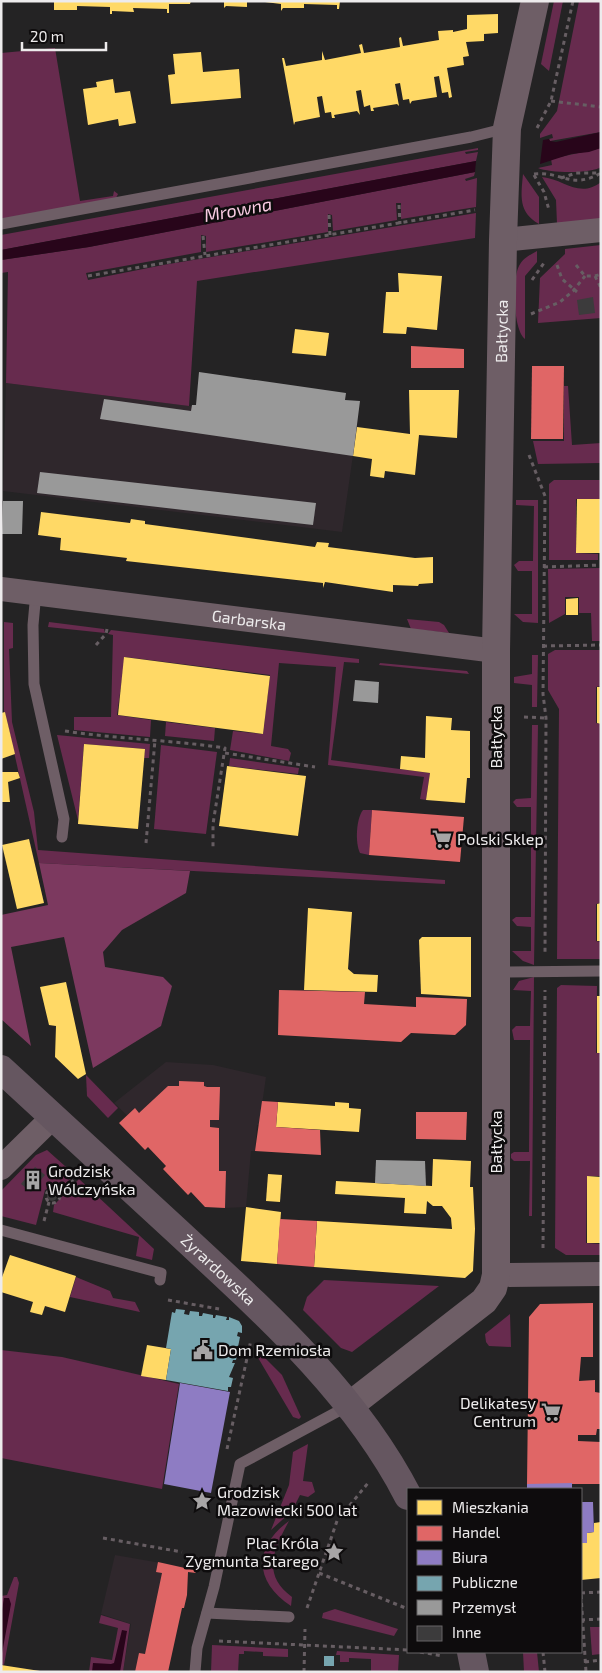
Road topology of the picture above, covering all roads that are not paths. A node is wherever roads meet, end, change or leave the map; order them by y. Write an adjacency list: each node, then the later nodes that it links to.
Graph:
1 (535, 1): 2 (street, Bałtycka)
2 (507, 128): 3 (lane); 5 (street, Bałtycka)
3 (1, 224)
4 (601, 230): 5 (street)
5 (503, 240): 8 (street, Bałtycka)
6 (1, 589): 7 (street, Garbarska)
7 (36, 592): 8 (street, Garbarska); 9 (lane)
8 (496, 651): 11 (street, Bałtycka)
9 (62, 837)
10 (601, 971): 11 (lane)
11 (496, 972): 17 (street, Bałtycka)
12 (1, 1069): 13 (main road, Żyrardowska)
13 (53, 1117): 14 (street); 19 (main road, Żyrardowska)
14 (1, 1168)
15 (1, 1230): 18 (lane)
16 (601, 1274): 17 (street)
17 (496, 1275): 19 (street, Bałtycka)
18 (160, 1280)
19 (349, 1406): 20 (main road, Żyrardowska); 21 (lane)
20 (407, 1494)
21 (208, 1613): 22 (lane); 24 (lane)
22 (289, 1617)
23 (470, 1653): 25 (main road)
24 (195, 1672)
25 (475, 1672)

